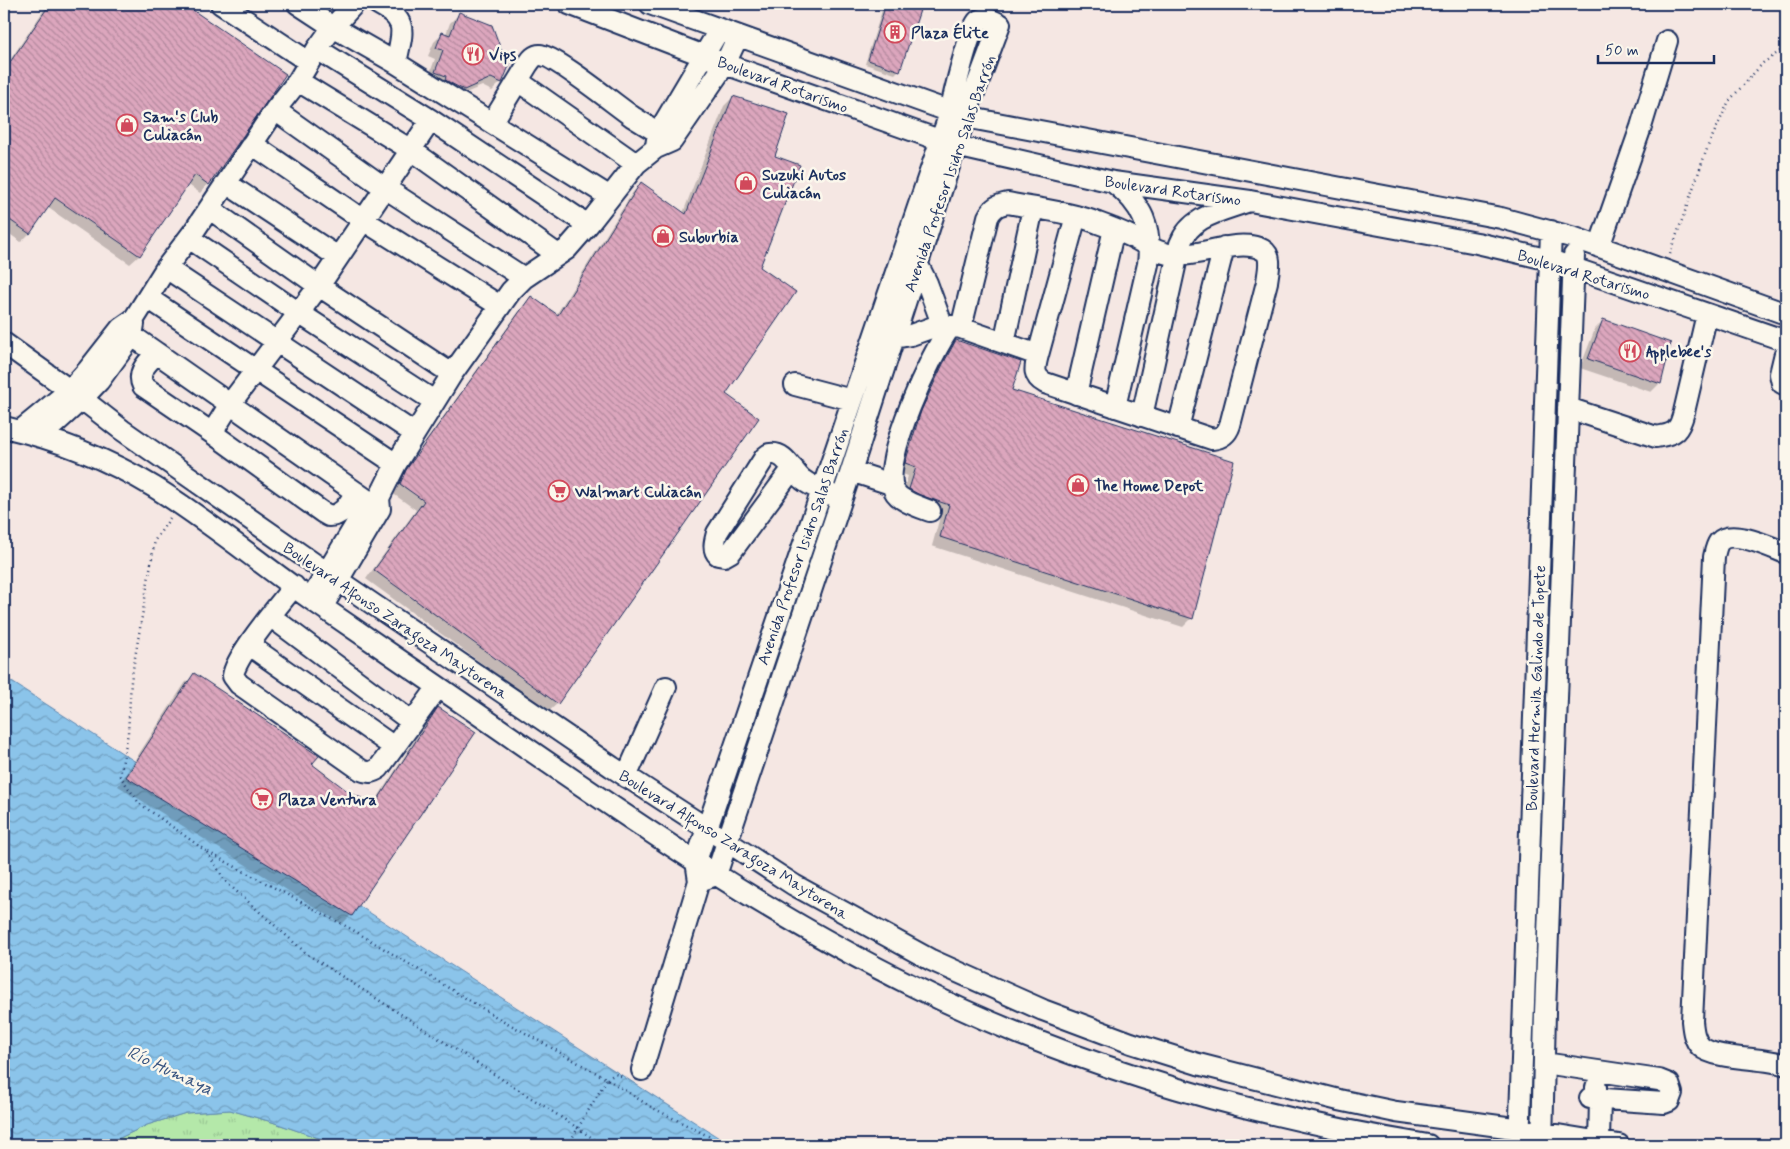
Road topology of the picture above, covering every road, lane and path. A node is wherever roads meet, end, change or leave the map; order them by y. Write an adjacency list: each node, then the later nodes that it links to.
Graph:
1 (221, 4): 13 (street)
2 (298, 4): 7 (street)
3 (352, 4): 7 (street)
4 (378, 4): 14 (street)
5 (569, 4): 12 (street, Boulevard Rotarismo)
6 (650, 4): 8 (street, Boulevard Rotarismo)
7 (333, 27): 13 (street); 14 (street)
8 (719, 30): 9 (street, Boulevard Rotarismo); 12 (street)
9 (738, 36): 15 (street); 19 (street, Boulevard Rotarismo)
10 (1668, 41): 41 (street)
11 (1786, 47): 51 (path)
12 (705, 55): 15 (street, Boulevard Rotarismo); 22 (street)
13 (313, 56): 16 (street); 20 (street)
14 (396, 64): 21 (street)
15 (725, 64): 22 (street); 23 (street, Boulevard Rotarismo)
16 (298, 81): 18 (street); 25 (street)
17 (518, 81): 21 (street); 22 (street); 26 (street)
18 (275, 110): 24 (street); 29 (street)
19 (957, 115): 23 (street, Avenida Profesor Isidro Salas Barrón); 38 (street, Boulevard Rotarismo)
20 (431, 120): 25 (street); 36 (street)
21 (492, 123): 30 (street)
22 (662, 140): 26 (street)
23 (948, 143): 27 (street, Boulevard Rotarismo); 48 (street, Avenida Profesor Isidro Salas Barrón); 75 (street, Avenida Profesor Isidro Salas Barrón)
24 (252, 144): 28 (street); 35 (street)
25 (411, 150): 29 (street); 44 (street)
26 (636, 164): 30 (street)
27 (1113, 182): 31 (street, Boulevard Rotarismo); 43 (street)
28 (226, 183): 33 (street); 46 (street)
29 (385, 188): 35 (street); 52 (street)
30 (610, 197): 36 (street)
31 (1250, 201): 45 (street); 47 (street, Boulevard Rotarismo)
32 (1033, 208): 34 (street); 59 (street); 65 (street)
33 (210, 209): 39 (street); 53 (street)
34 (1076, 216): 37 (street); 68 (street)
35 (363, 220): 46 (street); 55 (street)
36 (588, 225): 44 (street)
37 (1114, 229): 43 (street); 74 (street)
38 (1551, 231): 40 (street, Boulevard Rotarismo); 47 (street, Boulevard Hermila Galindo de Topete)
39 (189, 238): 50 (street); 56 (street)
40 (1575, 238): 41 (street, Boulevard Rotarismo); 49 (street, Boulevard Hermila Galindo de Topete)
41 (1599, 246): 51 (street, Boulevard Rotarismo)
42 (1224, 247): 45 (street); 81 (street); 81 (street)
43 (1150, 248): 45 (street); 78 (street)
44 (558, 255): 52 (street)
45 (1178, 256): 80 (street)
46 (338, 257): 53 (street)
47 (1550, 260): 49 (street, Boulevard Rotarismo); 119 (street, Boulevard Hermila Galindo de Topete)
48 (917, 263): 59 (street); 61 (street, Avenida Profesor Isidro Salas Barrón)
49 (1573, 267): 57 (street, Boulevard Rotarismo); 79 (street, Boulevard Hermila Galindo de Topete)
50 (166, 268): 54 (street); 63 (street)
51 (1665, 270): 58 (street, Boulevard Rotarismo)
52 (524, 278): 55 (street)
53 (319, 286): 56 (street); 70 (street)
54 (148, 298): 60 (street); 69 (street)
55 (500, 306): 70 (street)
56 (299, 313): 63 (street); 76 (street)
57 (1707, 314): 62 (street, Boulevard Rotarismo); 79 (street)
58 (1786, 314)
59 (951, 326): 61 (street); 65 (street); 89 (street)
60 (129, 328): 67 (street); 73 (street)
61 (894, 338): 88 (street, Avenida Profesor Isidro Salas Barrón)
62 (1786, 341)
63 (277, 342): 69 (street); 84 (street)
64 (4, 343): 73 (street, Boulevard Alfonso Zaragoza Maytorena)
65 (1004, 344): 68 (street)
66 (1786, 349): 72 (street)
67 (157, 352): 77 (street); 83 (street)
68 (1038, 355): 74 (street)
69 (255, 371): 77 (street); 86 (street)
70 (452, 374): 76 (street)
71 (796, 385): 75 (street)
72 (1786, 385)
73 (76, 394): 82 (street); 85 (street); 96 (street, Boulevard Alfonso Zaragoza Maytorena)
74 (1076, 394): 78 (street)
75 (852, 400): 90 (street, Avenida Profesor Isidro Salas Barrón)
76 (434, 401): 84 (street)
77 (230, 404): 83 (street); 92 (street)
78 (1115, 407): 80 (street)
79 (1568, 408): 112 (street, Boulevard Hermila Galindo de Topete)
80 (1142, 416): 81 (street)
81 (1178, 428)
82 (12, 429): 85 (street, Boulevard Alfonso Zaragoza Maytorena)
83 (212, 433): 92 (street)
84 (414, 433): 86 (street)
85 (40, 436): 93 (street, Boulevard Alfonso Zaragoza Maytorena)
86 (396, 464): 92 (street)
87 (793, 468): 87 (street); 90 (street)
88 (851, 471): 89 (street); 91 (street, Avenida Profesor Isidro Salas Barrón)
89 (891, 484): 94 (street)
90 (822, 490): 91 (street); 106 (street, Avenida Profesor Isidro Salas Barrón)
91 (841, 499): 107 (street, Avenida Profesor Isidro Salas Barrón)
92 (371, 500): 96 (street)
93 (179, 504): 97 (street, Boulevard Alfonso Zaragoza Maytorena); 108 (path)
94 (930, 512)
95 (1786, 553): 113 (street)
96 (332, 576): 98 (street); 105 (street, Boulevard Alfonso Zaragoza Maytorena)
97 (294, 586): 98 (street, Boulevard Alfonso Zaragoza Maytorena); 99 (street)
98 (317, 603): 101 (street, Boulevard Alfonso Zaragoza Maytorena)
99 (270, 616): 100 (street); 103 (street)
100 (249, 645): 104 (street); 104 (street)
101 (438, 687): 103 (street); 109 (street, Boulevard Alfonso Zaragoza Maytorena)
102 (666, 688): 105 (street)
103 (412, 722): 104 (street)
104 (394, 747)
105 (626, 777): 106 (street, Boulevard Alfonso Zaragoza Maytorena)
106 (707, 827): 107 (street, Boulevard Alfonso Zaragoza Maytorena); 109 (street, Avenida Profesor Isidro Salas Barrón)
107 (726, 842): 110 (street, Avenida Profesor Isidro Salas Barrón); 111 (street, Boulevard Alfonso Zaragoza Maytorena)
108 (206, 851): 117 (path); 124 (path)
109 (696, 861): 110 (street, Boulevard Alfonso Zaragoza Maytorena)
110 (707, 878): 114 (street, Avenida Profesor Isidro Salas Barrón); 116 (street, Boulevard Alfonso Zaragoza Maytorena)
111 (1131, 1043): 116 (street); 119 (street, Boulevard Alfonso Zaragoza Maytorena)
112 (1544, 1064): 115 (street); 120 (street, Boulevard Hermila Galindo de Topete)
113 (1786, 1065)
114 (642, 1070)
115 (1598, 1070): 118 (street); 118 (street)
116 (1122, 1072): 122 (street, Boulevard Alfonso Zaragoza Maytorena)
117 (608, 1079): 123 (path, bridge); 125 (path)
118 (1595, 1096): 121 (street)
119 (1520, 1137): 120 (street, Boulevard Alfonso Zaragoza Maytorena)
120 (1542, 1139): 121 (street, Boulevard Alfonso Zaragoza Maytorena)
121 (1591, 1141): 127 (street, Boulevard Alfonso Zaragoza Maytorena)
122 (1383, 1142): 126 (street, Boulevard Alfonso Zaragoza Maytorena)
123 (568, 1145)
124 (603, 1145)
125 (726, 1145)
126 (1428, 1145)
127 (1619, 1145)

